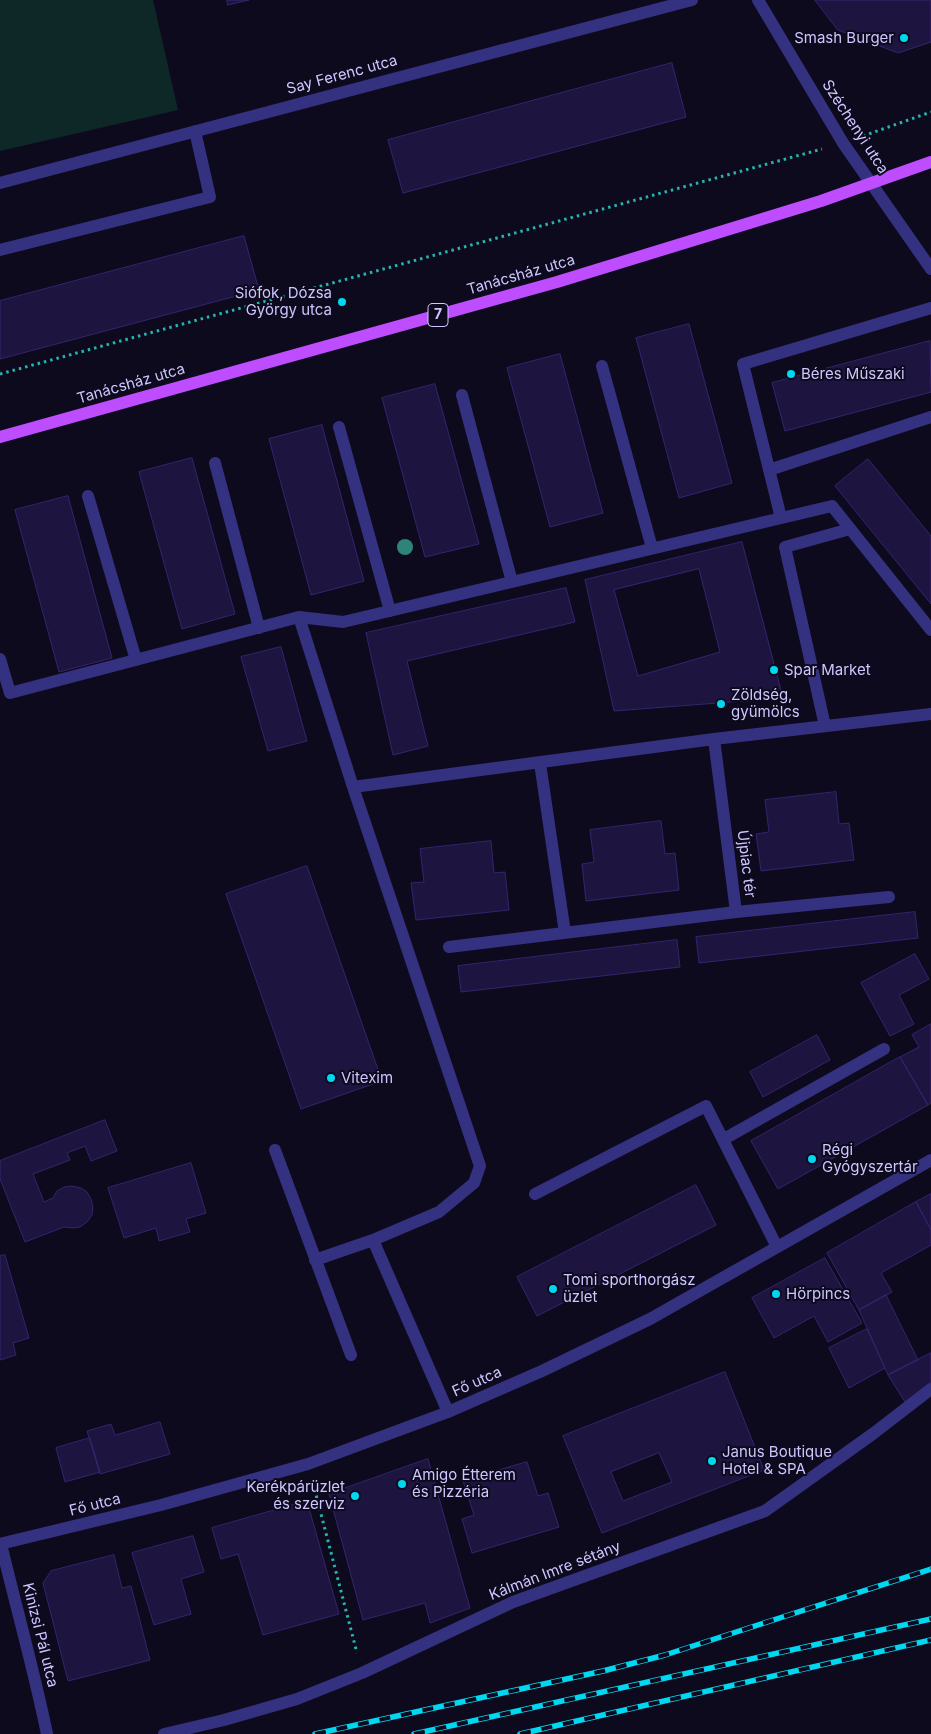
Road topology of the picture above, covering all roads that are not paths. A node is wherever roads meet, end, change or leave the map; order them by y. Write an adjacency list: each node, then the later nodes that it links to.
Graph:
1 (692, 0): 3 (street, Say Ferenc utca)
2 (758, 0): 6 (street, Széchenyi utca)
3 (195, 131): 5 (street, Say Ferenc utca); 7 (street)
4 (931, 162): 6 (main road, Tanácsház utca / 7)
5 (0, 183)
6 (872, 183): 8 (street, Széchenyi utca); 14 (main road, Tanácsház utca / 7)
7 (0, 250)
8 (931, 269)
9 (931, 308): 16 (street)
10 (602, 366): 20 (street)
11 (462, 395): 21 (street)
12 (931, 417): 16 (street)
13 (339, 427): 22 (street)
14 (0, 437)
15 (215, 463): 24 (street)
16 (769, 470): 18 (street)
17 (88, 496): 27 (street)
18 (781, 518): 19 (street); 20 (street)
19 (850, 529): 25 (street); 29 (street)
20 (652, 548): 21 (street)
21 (512, 582): 22 (street)
22 (390, 611): 23 (street)
23 (299, 618): 24 (street); 32 (street)
24 (259, 628): 27 (street)
25 (931, 630)
26 (0, 659): 27 (street)
27 (136, 660)
28 (931, 714): 29 (street)
29 (826, 726): 30 (street)
30 (714, 740): 31 (street); 34 (street, Újpiac tér)
31 (540, 763): 32 (street); 35 (street)
32 (353, 787): 42 (street)
33 (890, 897): 34 (street)
34 (736, 912): 35 (street, Újpiac tér)
35 (565, 933): 36 (street, Újpiac tér)
36 (449, 947)
37 (884, 1049): 38 (street)
38 (724, 1139): 41 (street); 43 (street)
39 (275, 1150): 44 (street)
40 (931, 1160): 43 (street, Fő utca)
41 (535, 1194)
42 (373, 1240): 44 (street); 47 (street)
43 (777, 1247): 47 (street, Fő utca)
44 (315, 1260): 45 (street)
45 (351, 1355)
46 (931, 1389): 50 (street, Kálmán Imre sétány)
47 (448, 1412): 48 (street, Fő utca)
48 (1, 1544): 49 (street, Kinizsi Pál utca)
49 (46, 1734)
50 (164, 1734)

